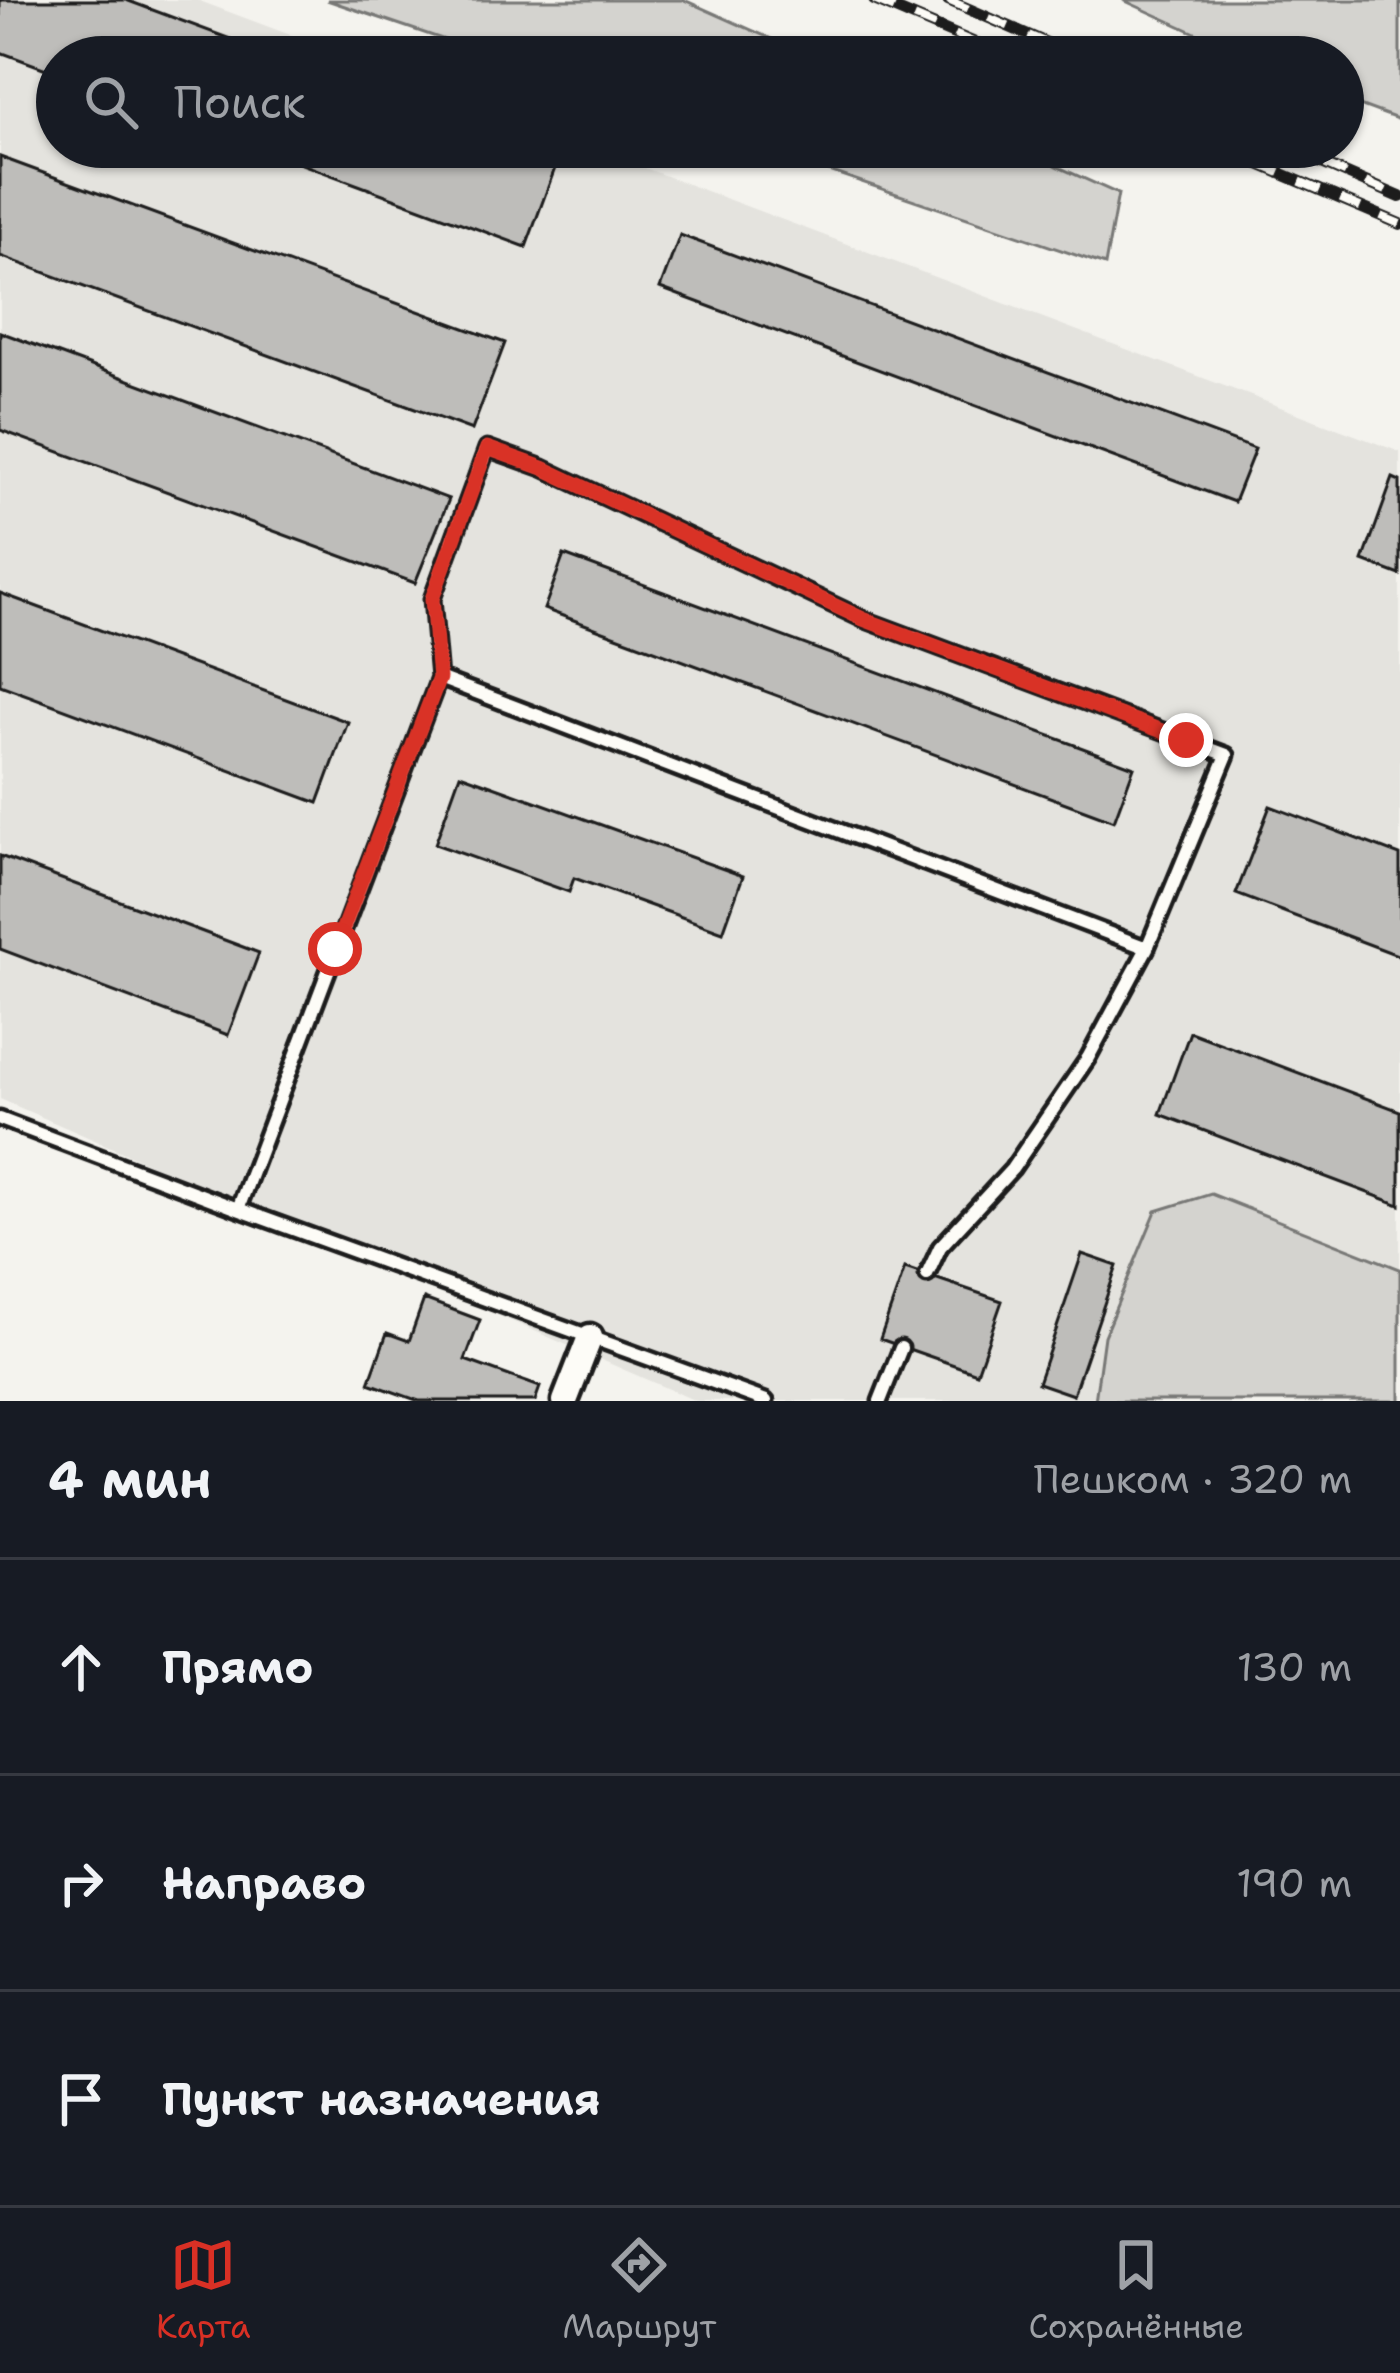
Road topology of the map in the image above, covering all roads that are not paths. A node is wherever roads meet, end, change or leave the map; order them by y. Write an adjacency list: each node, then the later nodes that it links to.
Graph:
1 (439, 678): 2 (lane); 2 (lane); 4 (lane)
2 (1148, 948): 5 (lane)
3 (0, 1118): 4 (lane)
4 (238, 1209): 6 (lane)
5 (927, 1275)
6 (590, 1337): 8 (street); 9 (lane)
7 (901, 1348): 10 (lane)
8 (565, 1401)
9 (766, 1401)
10 (880, 1401)

